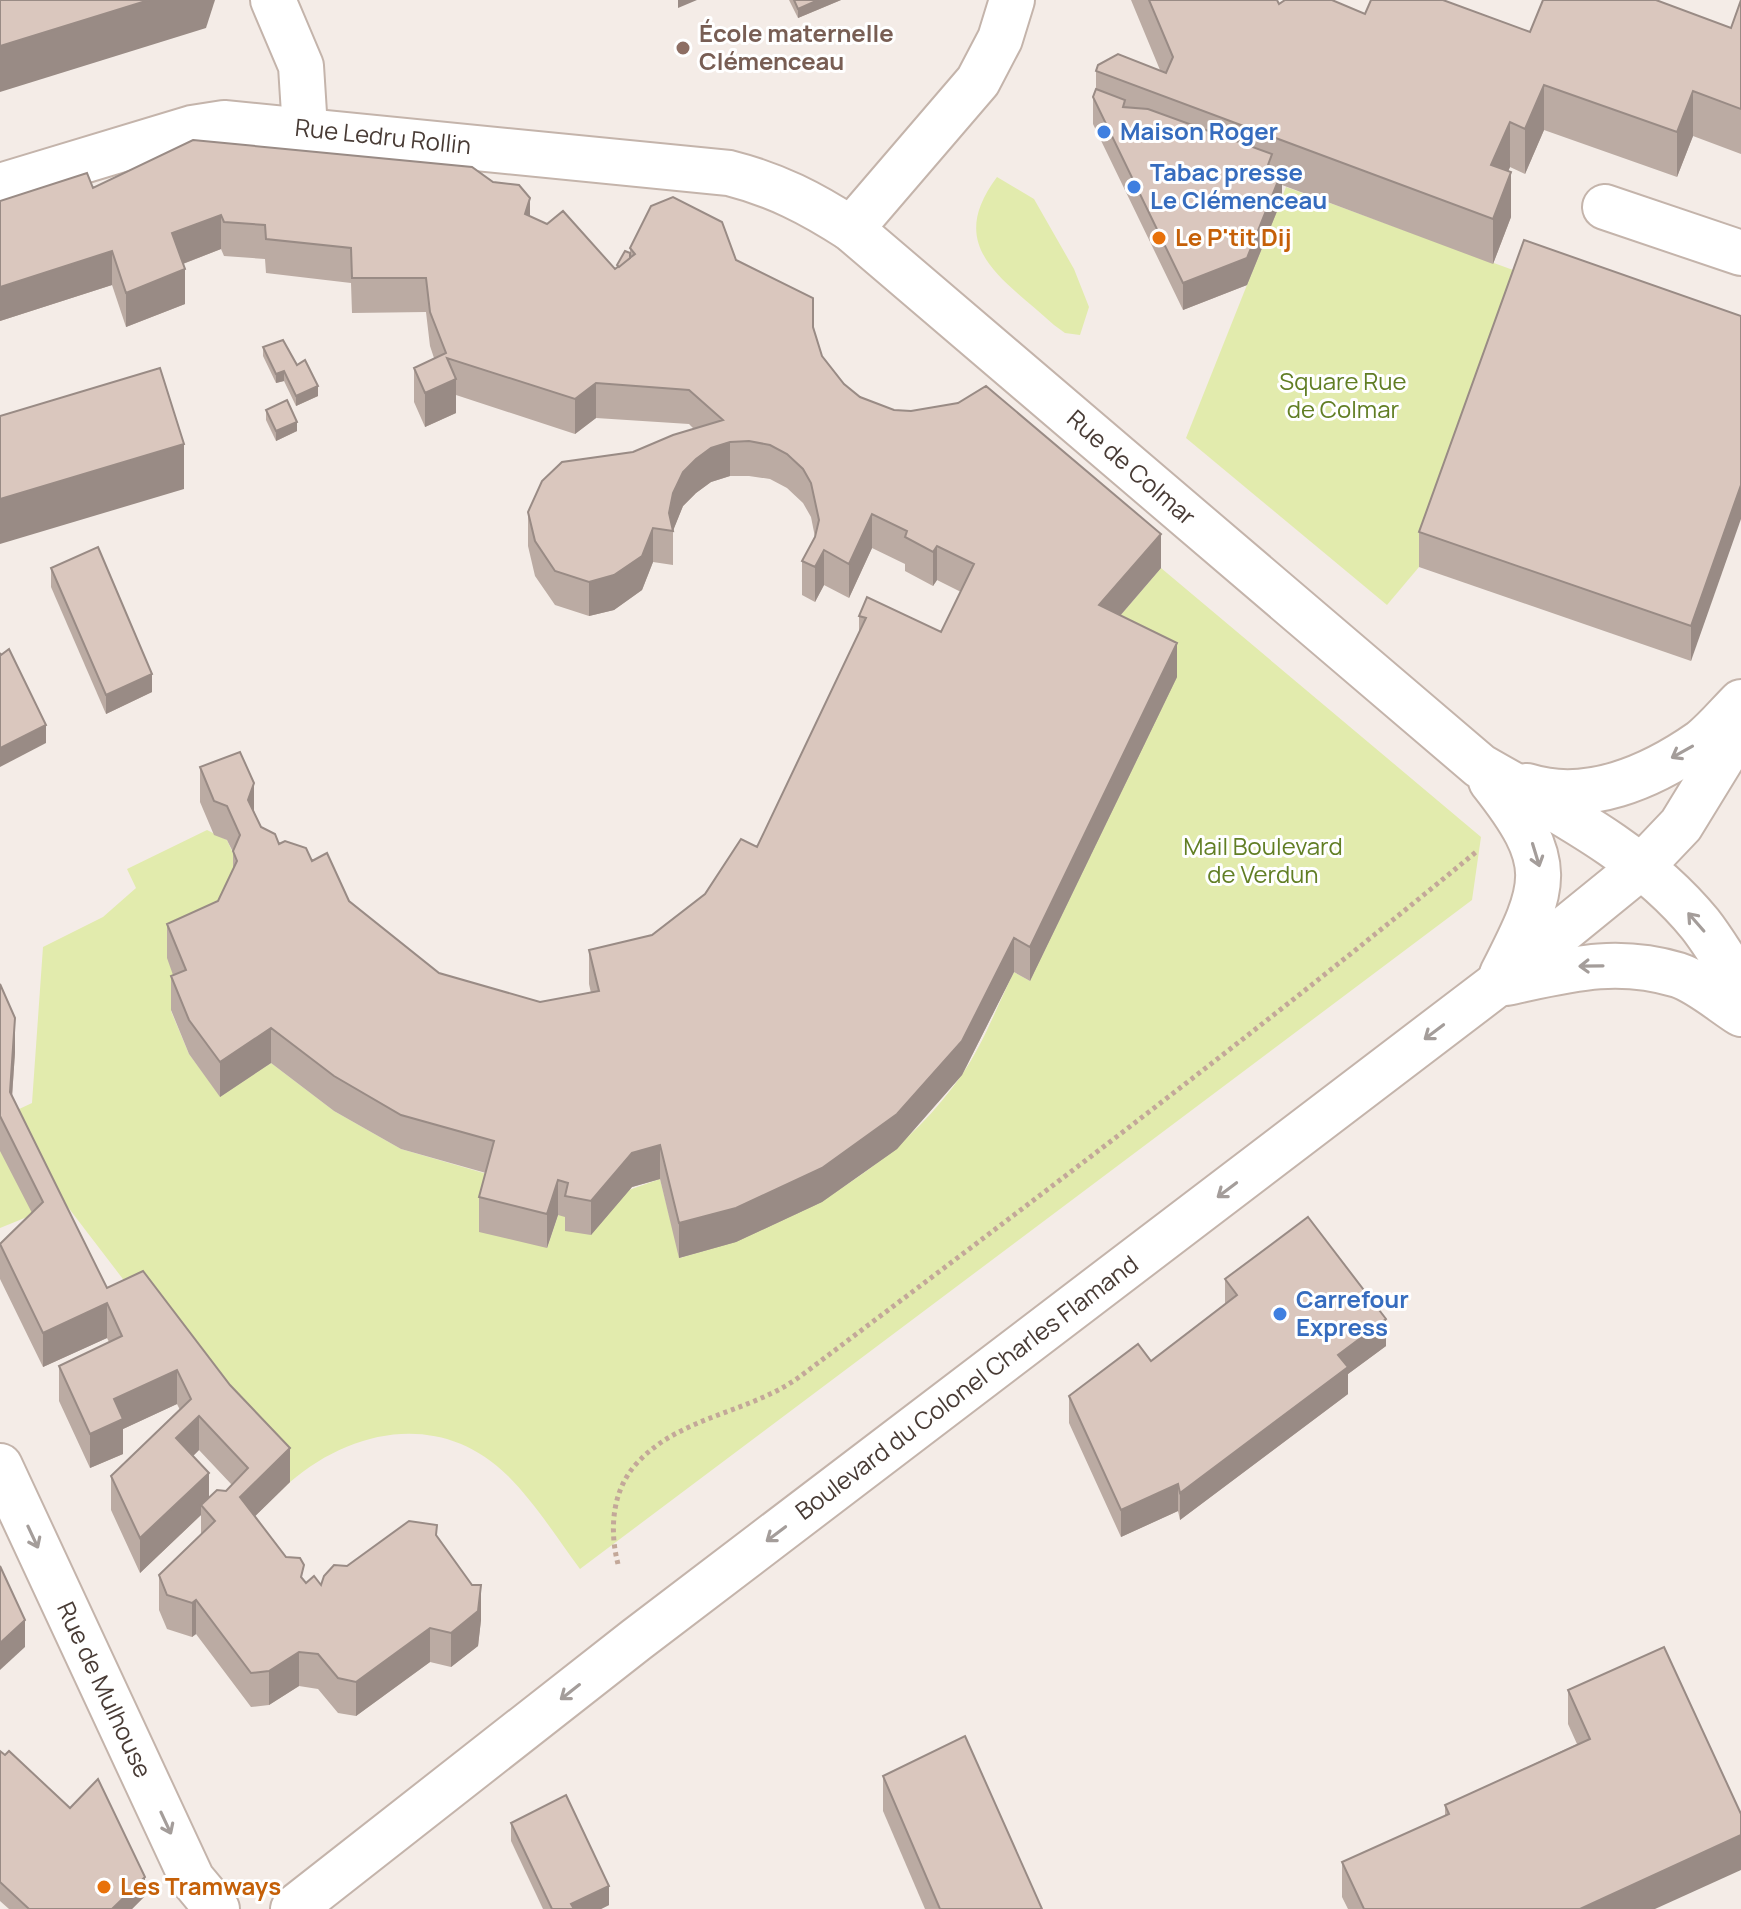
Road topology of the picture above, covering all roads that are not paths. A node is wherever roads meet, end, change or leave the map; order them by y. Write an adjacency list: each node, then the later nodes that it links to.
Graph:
1 (273, 0): 3 (street)
2 (1012, 0): 7 (street)
3 (305, 129): 4 (street, Rue Ledru Rollin); 5 (street, Rue Ledru Rollin)
4 (772, 184): 7 (street, Rue de Colmar)
5 (0, 186)
6 (1605, 207): 8 (street)
7 (851, 229): 11 (street, Rue de Colmar)
8 (1741, 253)
9 (1741, 702): 11 (street, one-way to 11)
10 (1741, 727): 12 (street, Boulevard du Colonel Charles Flamand)
11 (1480, 766): 12 (street, Rue de Colmar); 13 (street, Rue de Colmar, one-way to 13)
12 (1641, 867): 13 (street, Boulevard du Colonel Charles Flamand); 14 (street, Rue de Colmar, one-way to 12)
13 (1496, 985): 15 (street, one-way to 13); 18 (street, Boulevard du Colonel Charles Flamand, one-way to 18)
14 (1741, 985)
15 (1741, 1014)
16 (0, 1466): 17 (street, Rue de Mulhouse, one-way to 17)
17 (217, 1909)
18 (293, 1909)

